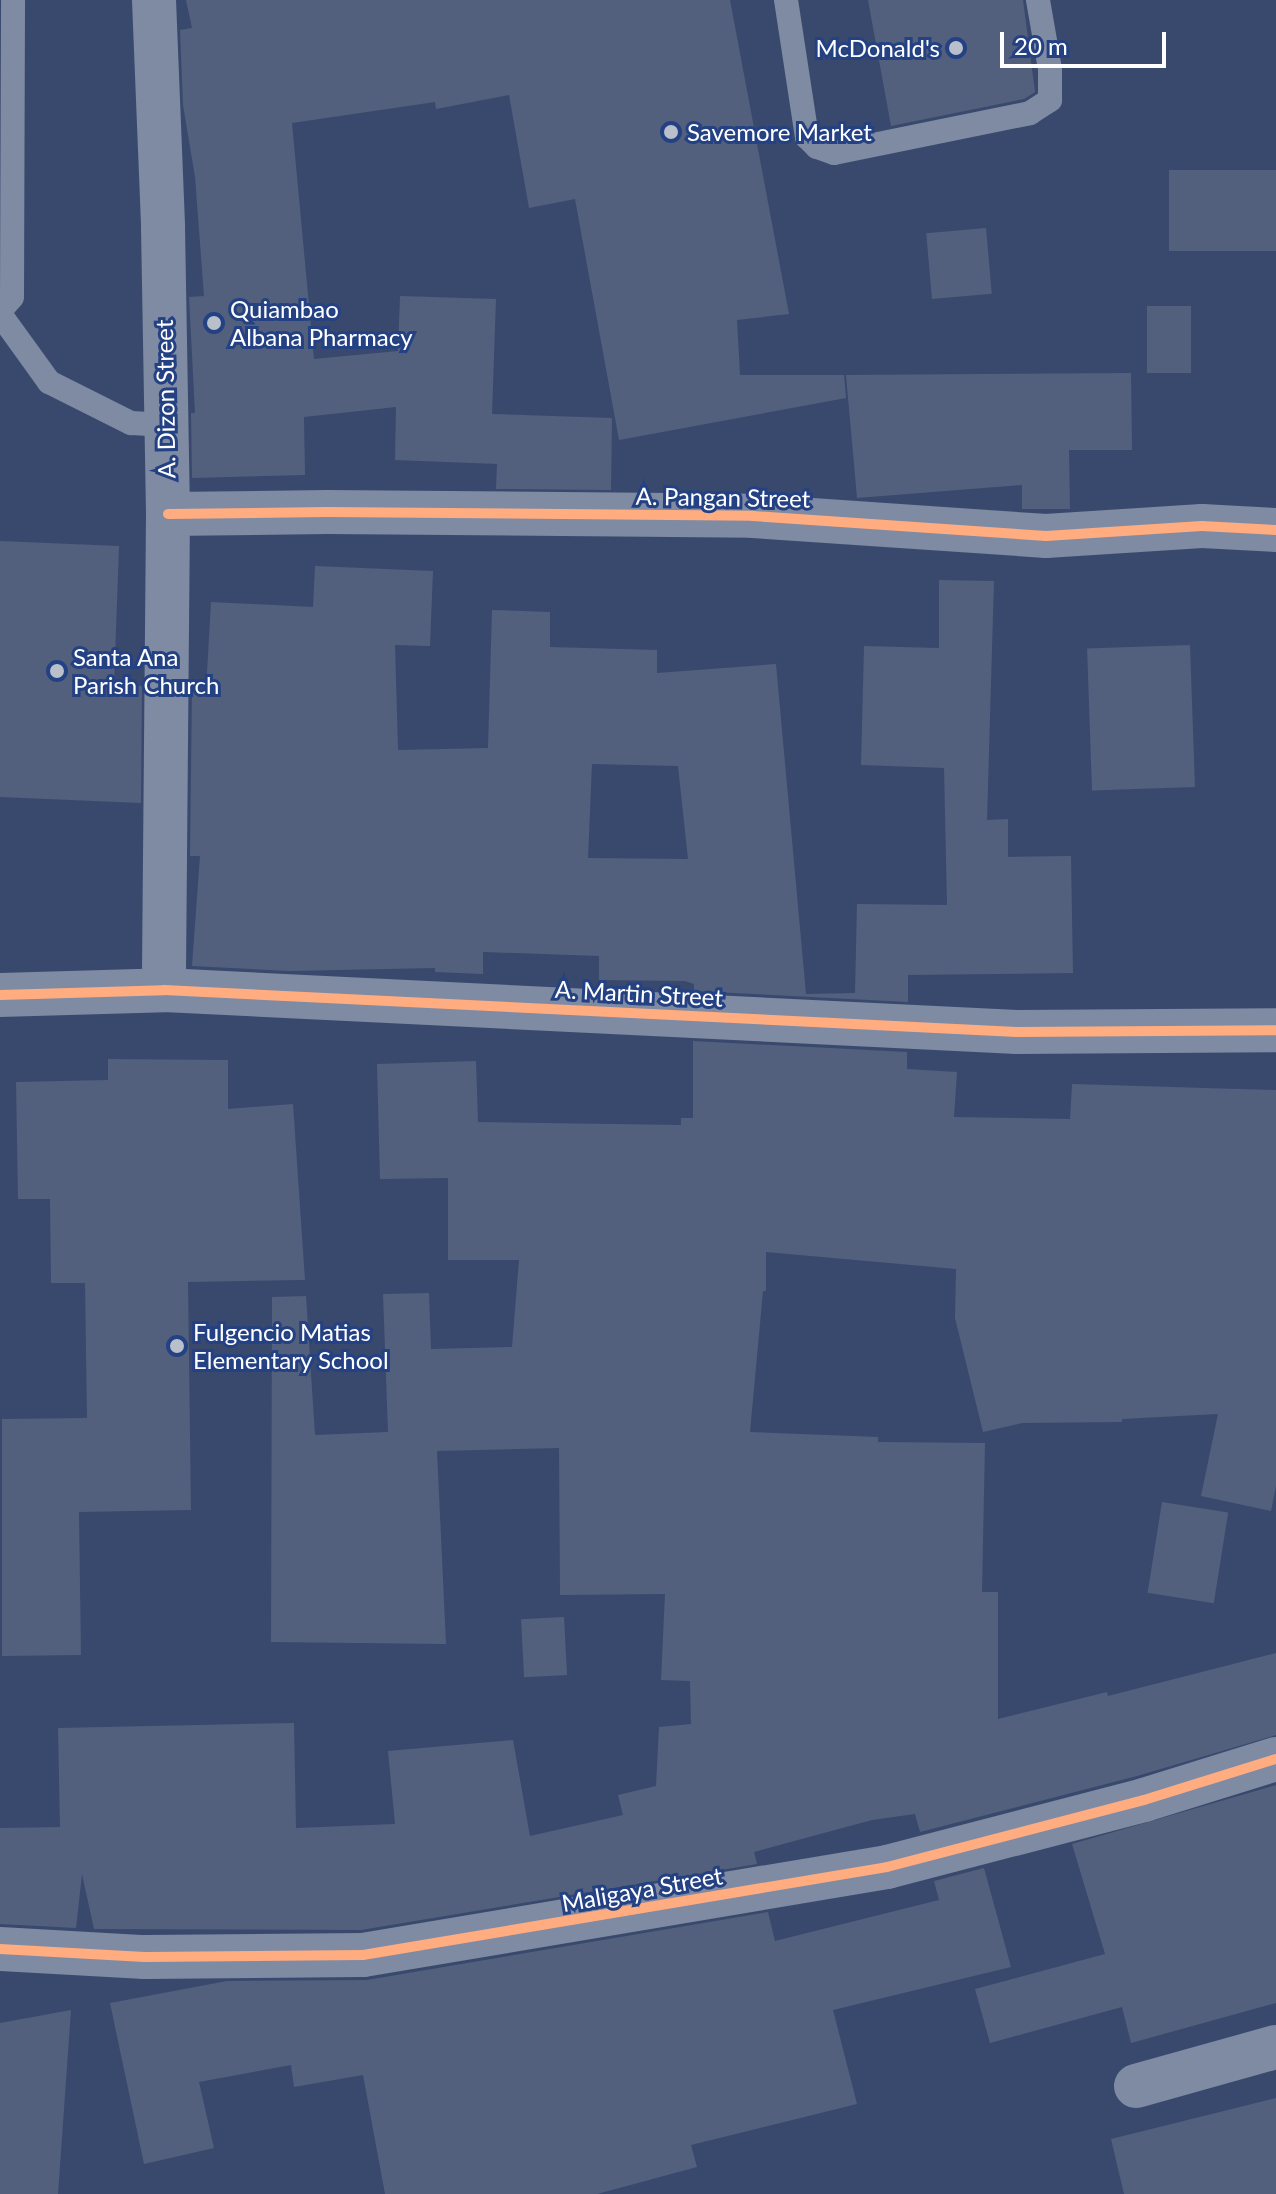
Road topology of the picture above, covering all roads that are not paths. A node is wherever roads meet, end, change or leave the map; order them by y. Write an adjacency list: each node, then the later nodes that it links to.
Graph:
1 (13, 0): 5 (lane)
2 (154, 0): 6 (street, A. Dizon Street)
3 (786, 0): 4 (lane)
4 (1038, 0)
5 (0, 312): 6 (lane)
6 (164, 425): 7 (street, A. Dizon Street)
7 (168, 514): 8 (street, A. Pangan Street); 9 (street, A. Dizon Street)
8 (1276, 530)
9 (164, 990): 10 (street, A. Martin Street); 11 (street, A. Martin Street)
10 (0, 995)
11 (1276, 1030)
12 (1276, 1759): 13 (street, Maligaya Street)
13 (0, 1949)
14 (1276, 2047): 15 (street)
15 (1136, 2086)

